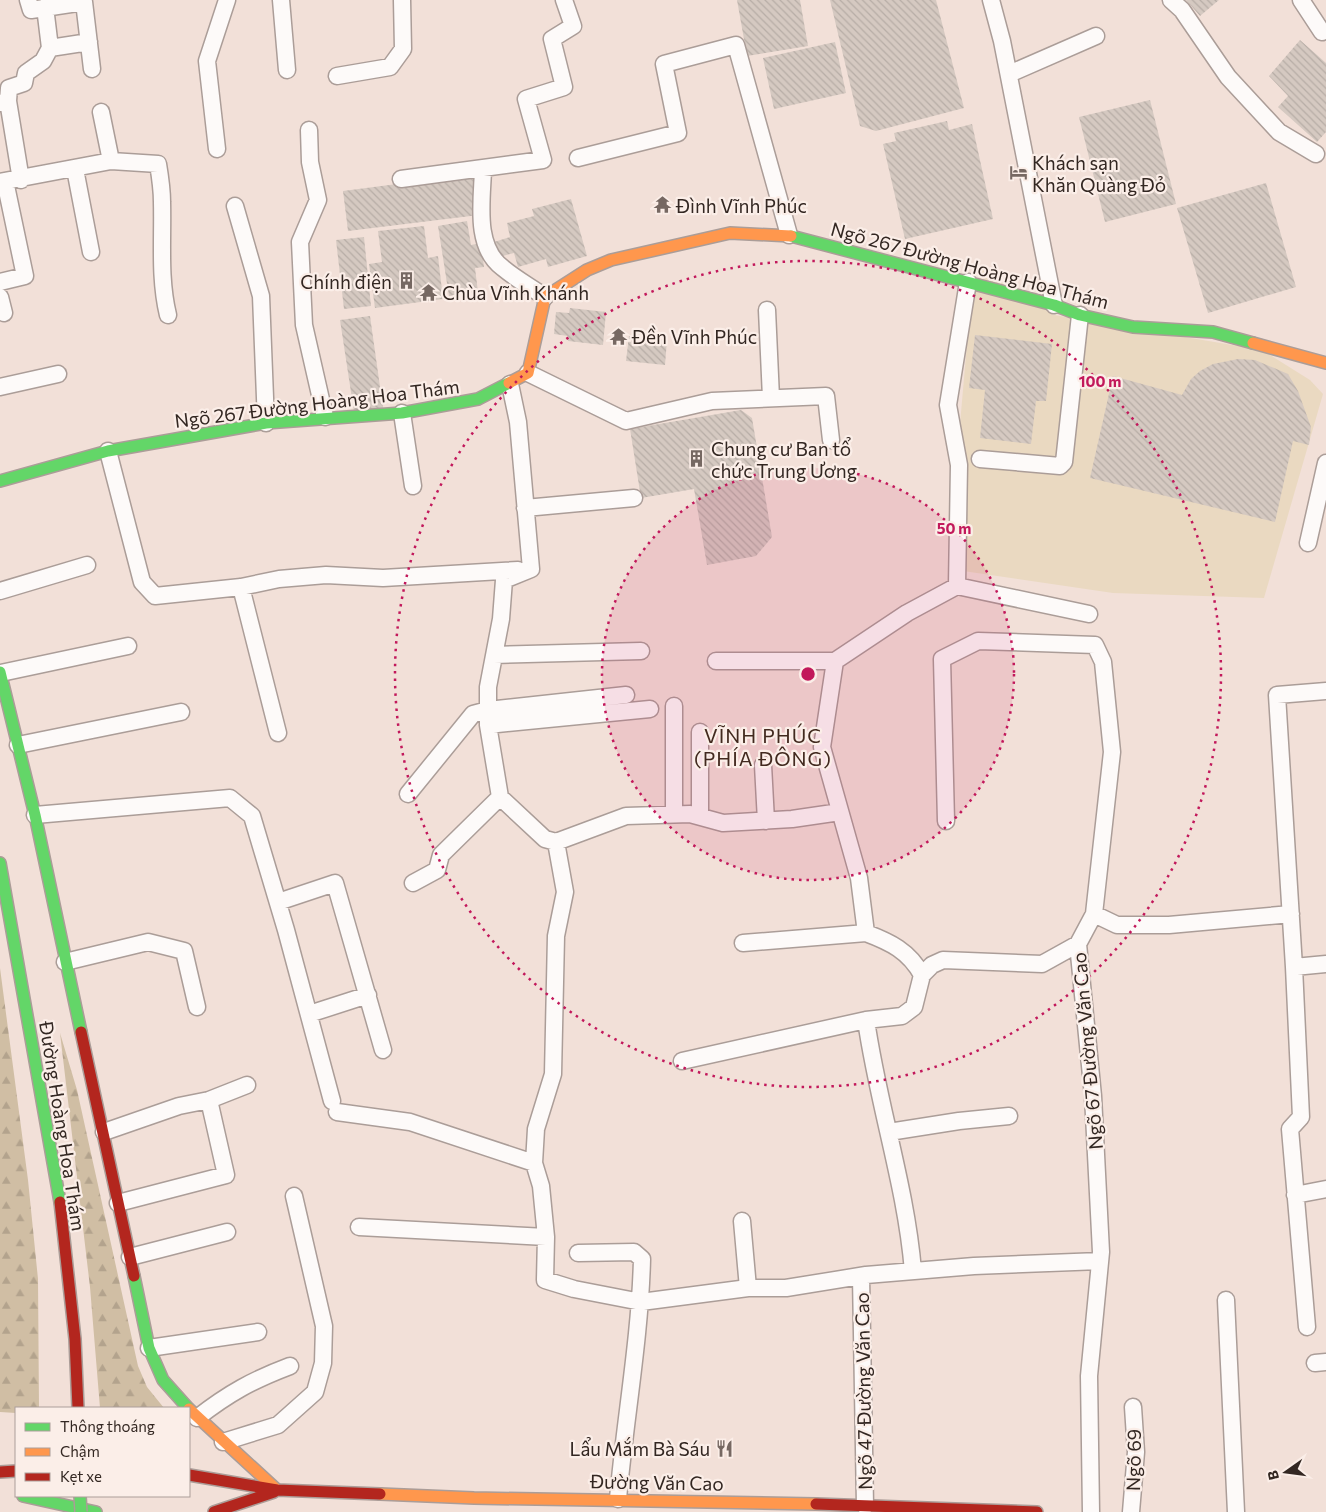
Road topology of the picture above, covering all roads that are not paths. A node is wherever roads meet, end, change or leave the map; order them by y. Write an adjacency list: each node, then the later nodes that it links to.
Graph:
1 (28, 0): 9 (lane)
2 (227, 0): 21 (lane)
3 (281, 0): 15 (lane)
4 (402, 0): 17 (lane)
5 (564, 0): 26 (lane)
6 (991, 0): 16 (lane)
7 (1171, 0): 22 (lane)
8 (1300, 0): 10 (lane)
9 (45, 8): 12 (lane); 13 (lane)
10 (1322, 32)
11 (1096, 36): 16 (lane)
12 (90, 42): 13 (lane); 14 (lane)
13 (50, 48): 18 (lane)
14 (92, 69)
15 (287, 70)
16 (1009, 74): 35 (lane)
17 (337, 76)
18 (4, 102): 28 (lane)
19 (101, 112): 24 (lane)
20 (309, 130): 46 (lane)
21 (217, 148)
22 (1316, 154)
23 (578, 158): 30 (lane)
24 (111, 161): 25 (lane); 37 (lane)
25 (75, 169): 28 (lane); 31 (lane)
26 (483, 170): 27 (lane); 34 (lane)
27 (401, 179)
28 (9, 181): 32 (lane)
29 (235, 206): 47 (lane)
30 (789, 235): 33 (main road, Ngõ 267 Đường Hoàng Hoa Thám); 34 (main road, Ngõ 267 Đường Hoàng Hoa Thám)
31 (91, 252)
32 (0, 282)
33 (968, 282): 35 (main road, Ngõ 267 Đường Hoàng Hoa Thám); 59 (lane)
34 (545, 297): 40 (main road)
35 (1054, 305): 38 (main road, Ngõ 267 Đường Hoàng Hoa Thám)
36 (767, 310): 44 (lane)
37 (168, 314)
38 (1080, 315): 39 (main road, Ngõ 267 Đường Hoàng Hoa Thám); 50 (lane)
39 (1326, 363)
40 (528, 373): 42 (main road, Ngõ 267 Đường Hoàng Hoa Thám); 44 (lane)
41 (58, 374): 43 (lane)
42 (510, 384): 45 (main road, Ngõ 267 Đường Hoàng Hoa Thám); 55 (lane)
43 (0, 387)
44 (772, 398): 48 (lane)
45 (402, 413): 46 (main road, Ngõ 267 Đường Hoàng Hoa Thám); 53 (lane)
46 (325, 417): 47 (main road, Ngõ 267 Đường Hoàng Hoa Thám)
47 (266, 423): 49 (main road, Ngõ 267 Đường Hoàng Hoa Thám)
48 (831, 440)
49 (108, 451): 52 (main road, Ngõ 267 Đường Hoàng Hoa Thám); 60 (lane)
50 (980, 459)
51 (1326, 463): 56 (lane)
52 (0, 481)
53 (413, 486)
54 (634, 498): 55 (lane)
55 (525, 508): 58 (lane)
56 (1308, 543)
57 (87, 565): 61 (lane)
58 (530, 569): 60 (lane); 65 (lane)
59 (957, 586): 62 (lane); 67 (lane)
60 (241, 587): 76 (lane)
61 (0, 592)
62 (1089, 614)
63 (128, 646): 68 (lane)
64 (641, 651): 65 (lane)
65 (494, 655): 74 (lane)
66 (716, 661): 67 (lane)
67 (835, 661): 81 (lane)
68 (0, 673): 77 (main road)
69 (1326, 691): 92 (lane)
70 (626, 694): 74 (lane)
71 (674, 706): 82 (lane)
72 (650, 709): 74 (lane)
73 (181, 712): 77 (lane)
74 (488, 717): 79 (lane); 80 (lane)
75 (700, 732): 84 (lane)
76 (278, 733)
77 (18, 745): 83 (main road)
78 (763, 765): 85 (lane)
79 (408, 794)
80 (500, 797): 87 (lane); 89 (lane)
81 (840, 812): 85 (lane); 93 (lane)
82 (674, 814): 84 (lane); 87 (lane)
83 (34, 815): 90 (lane); 96 (main road)
84 (700, 816): 85 (lane)
85 (766, 821)
86 (946, 821): 91 (lane, Ngõ 67 Đường Văn Cao)
87 (556, 842): 111 (lane)
88 (0, 863): 132 (main road, Đường Hoàng Hoa Thám)
89 (413, 883)
90 (278, 902): 100 (lane); 102 (lane)
91 (1094, 914): 92 (lane); 95 (lane, Ngõ 67 Đường Văn Cao)
92 (1291, 914): 98 (lane)
93 (866, 933): 94 (lane); 99 (lane)
94 (743, 943)
95 (1078, 944): 99 (lane); 122 (lane, Ngõ 67 Đường Văn Cao)
96 (65, 962): 101 (lane); 109 (main road)
97 (1326, 964): 98 (lane)
98 (1294, 967): 113 (lane)
99 (922, 975): 103 (lane)
100 (368, 995): 102 (lane); 104 (lane)
101 (197, 1007)
102 (309, 1014): 111 (lane)
103 (866, 1020): 105 (lane); 110 (lane)
104 (383, 1050)
105 (682, 1061)
106 (247, 1085): 107 (lane)
107 (209, 1100): 109 (lane); 115 (lane)
108 (1009, 1116): 110 (lane)
109 (104, 1132): 115 (main road)
110 (889, 1132): 123 (lane)
111 (534, 1163): 119 (lane)
112 (1326, 1189): 113 (lane)
113 (1295, 1195): 128 (lane)
114 (294, 1196): 136 (lane)
115 (118, 1203): 121 (main road)
116 (742, 1221): 125 (lane)
117 (360, 1227): 119 (lane)
118 (227, 1232): 121 (lane)
119 (546, 1237): 127 (lane)
120 (578, 1253): 127 (lane)
121 (130, 1257): 130 (main road)
122 (1100, 1261): 123 (lane); 150 (lane, Ngõ 67 Đường Văn Cao)
123 (913, 1271): 124 (lane)
124 (861, 1276): 125 (lane); 145 (lane, Ngõ 47 Đường Văn Cao)
125 (748, 1288): 127 (lane)
126 (1226, 1300): 152 (lane)
127 (641, 1302): 143 (lane)
128 (1307, 1327)
129 (258, 1332): 130 (lane)
130 (149, 1348): 133 (main road)
131 (290, 1366): 135 (lane)
132 (78, 1407)
133 (187, 1407)
134 (1133, 1407): 151 (lane, Ngõ 69)
135 (191, 1412): 136 (main road)
136 (223, 1442): 140 (main road)
137 (15, 1470): 138 (main road)
138 (0, 1472)
139 (190, 1475): 140 (main road, Đường Văn Cao)
140 (277, 1490): 143 (main road, Đường Văn Cao); 148 (main road, Đường Văn Cao)
141 (27, 1497): 147 (main road)
142 (80, 1497): 146 (main road, bridge)
143 (618, 1499): 144 (main road, Đường Văn Cao)
144 (694, 1506): 145 (main road, Đường Văn Cao)
145 (865, 1506): 149 (main road, Đường Văn Cao)
146 (81, 1512)
147 (96, 1512)
148 (214, 1512)
149 (1037, 1512)
150 (1091, 1512)
151 (1132, 1512)
152 (1236, 1512)

